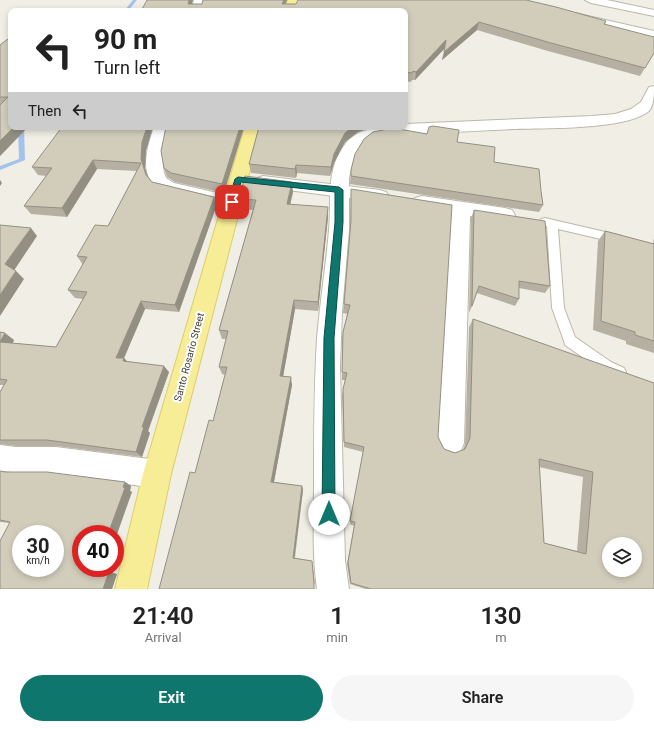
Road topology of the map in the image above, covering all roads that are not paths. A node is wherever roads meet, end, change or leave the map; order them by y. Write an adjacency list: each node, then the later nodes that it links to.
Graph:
1 (591, 0): 2 (street)
2 (654, 14)
3 (566, 15): 4 (street)
4 (654, 35)
5 (654, 90): 6 (street)
6 (408, 128)
7 (161, 130): 11 (street)
8 (252, 130): 11 (main road, Santo Rosario Street)
9 (391, 130): 10 (street)
10 (339, 190): 11 (street); 12 (street); 20 (street)
11 (235, 191): 18 (main road, Santo Rosario Street)
12 (461, 208): 13 (street); 16 (street)
13 (537, 220): 14 (lane); 15 (lane)
14 (628, 241)
15 (633, 378)
16 (450, 443)
17 (0, 459): 18 (street)
18 (157, 474): 19 (main road, Santo Rosario Street)
19 (131, 589)
20 (333, 589)

